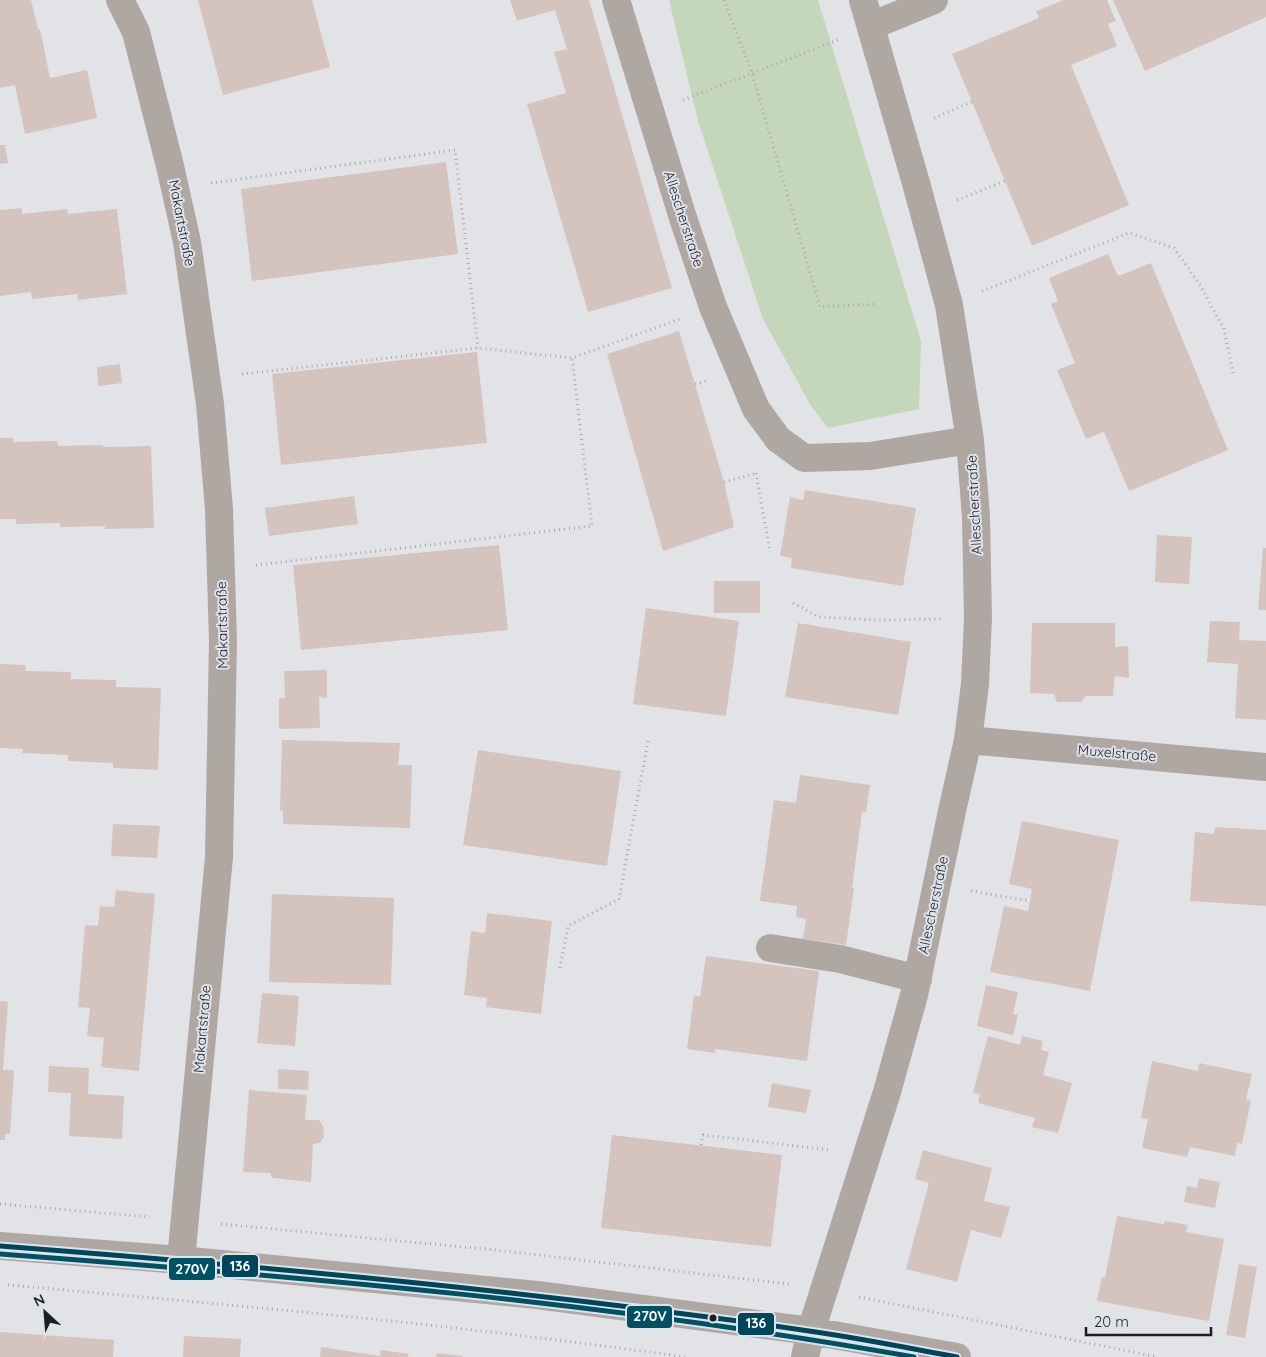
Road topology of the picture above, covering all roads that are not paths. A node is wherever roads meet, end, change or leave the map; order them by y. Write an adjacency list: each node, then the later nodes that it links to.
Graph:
1 (120, 0): 12 (street, Makartstraße)
2 (616, 0): 6 (street, Allescherstraße)
3 (863, 0): 5 (street, Allescherstraße)
4 (934, 0): 5 (street)
5 (871, 26): 6 (street, Allescherstraße)
6 (970, 440): 7 (street, Allescherstraße)
7 (968, 740): 8 (street, Muxelstraße); 10 (street, Allescherstraße)
8 (1266, 767)
9 (770, 948): 10 (street)
10 (918, 978): 13 (street, Allescherstraße)
11 (0, 1246): 12 (street)
12 (181, 1260): 13 (street)
13 (808, 1344): 14 (street)
14 (957, 1357)

